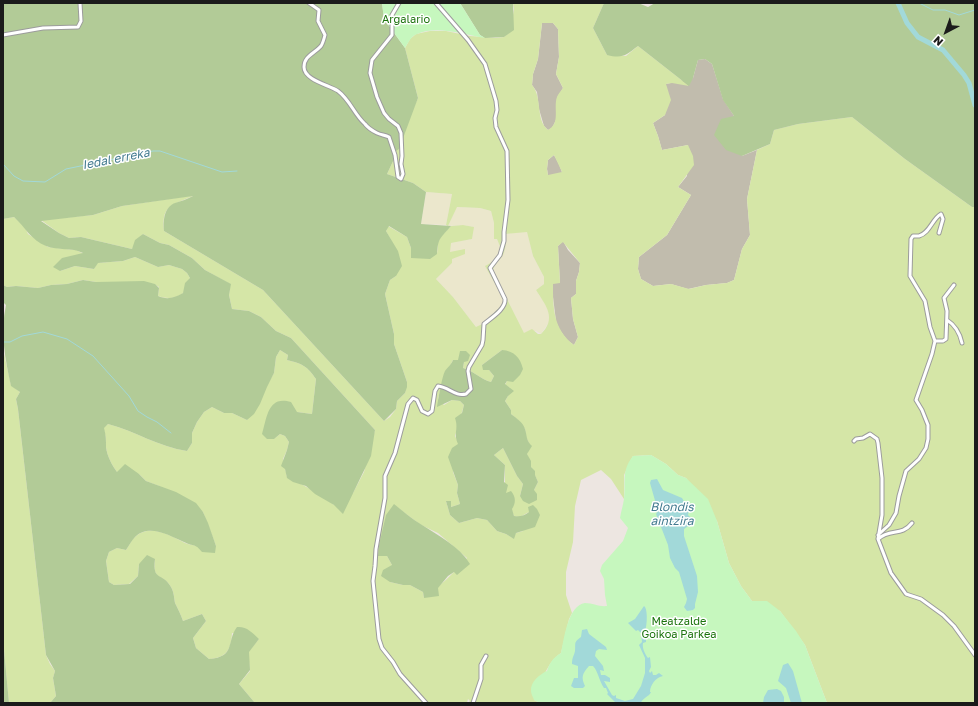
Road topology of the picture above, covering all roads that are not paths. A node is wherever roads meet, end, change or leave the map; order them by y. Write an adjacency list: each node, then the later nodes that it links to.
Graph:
1 (80, 3): 5 (street)
2 (309, 3): 3 (street)
3 (398, 3)
4 (436, 3): 16 (street)
5 (3, 35)
6 (939, 233): 9 (street)
7 (954, 285): 8 (street)
8 (947, 320): 9 (street); 10 (street)
9 (934, 341): 13 (street)
10 (962, 344)
11 (854, 441): 13 (street)
12 (912, 523): 13 (street)
13 (878, 537): 14 (street)
14 (975, 655)
15 (486, 656): 17 (street)
16 (426, 703)
17 (473, 703)

